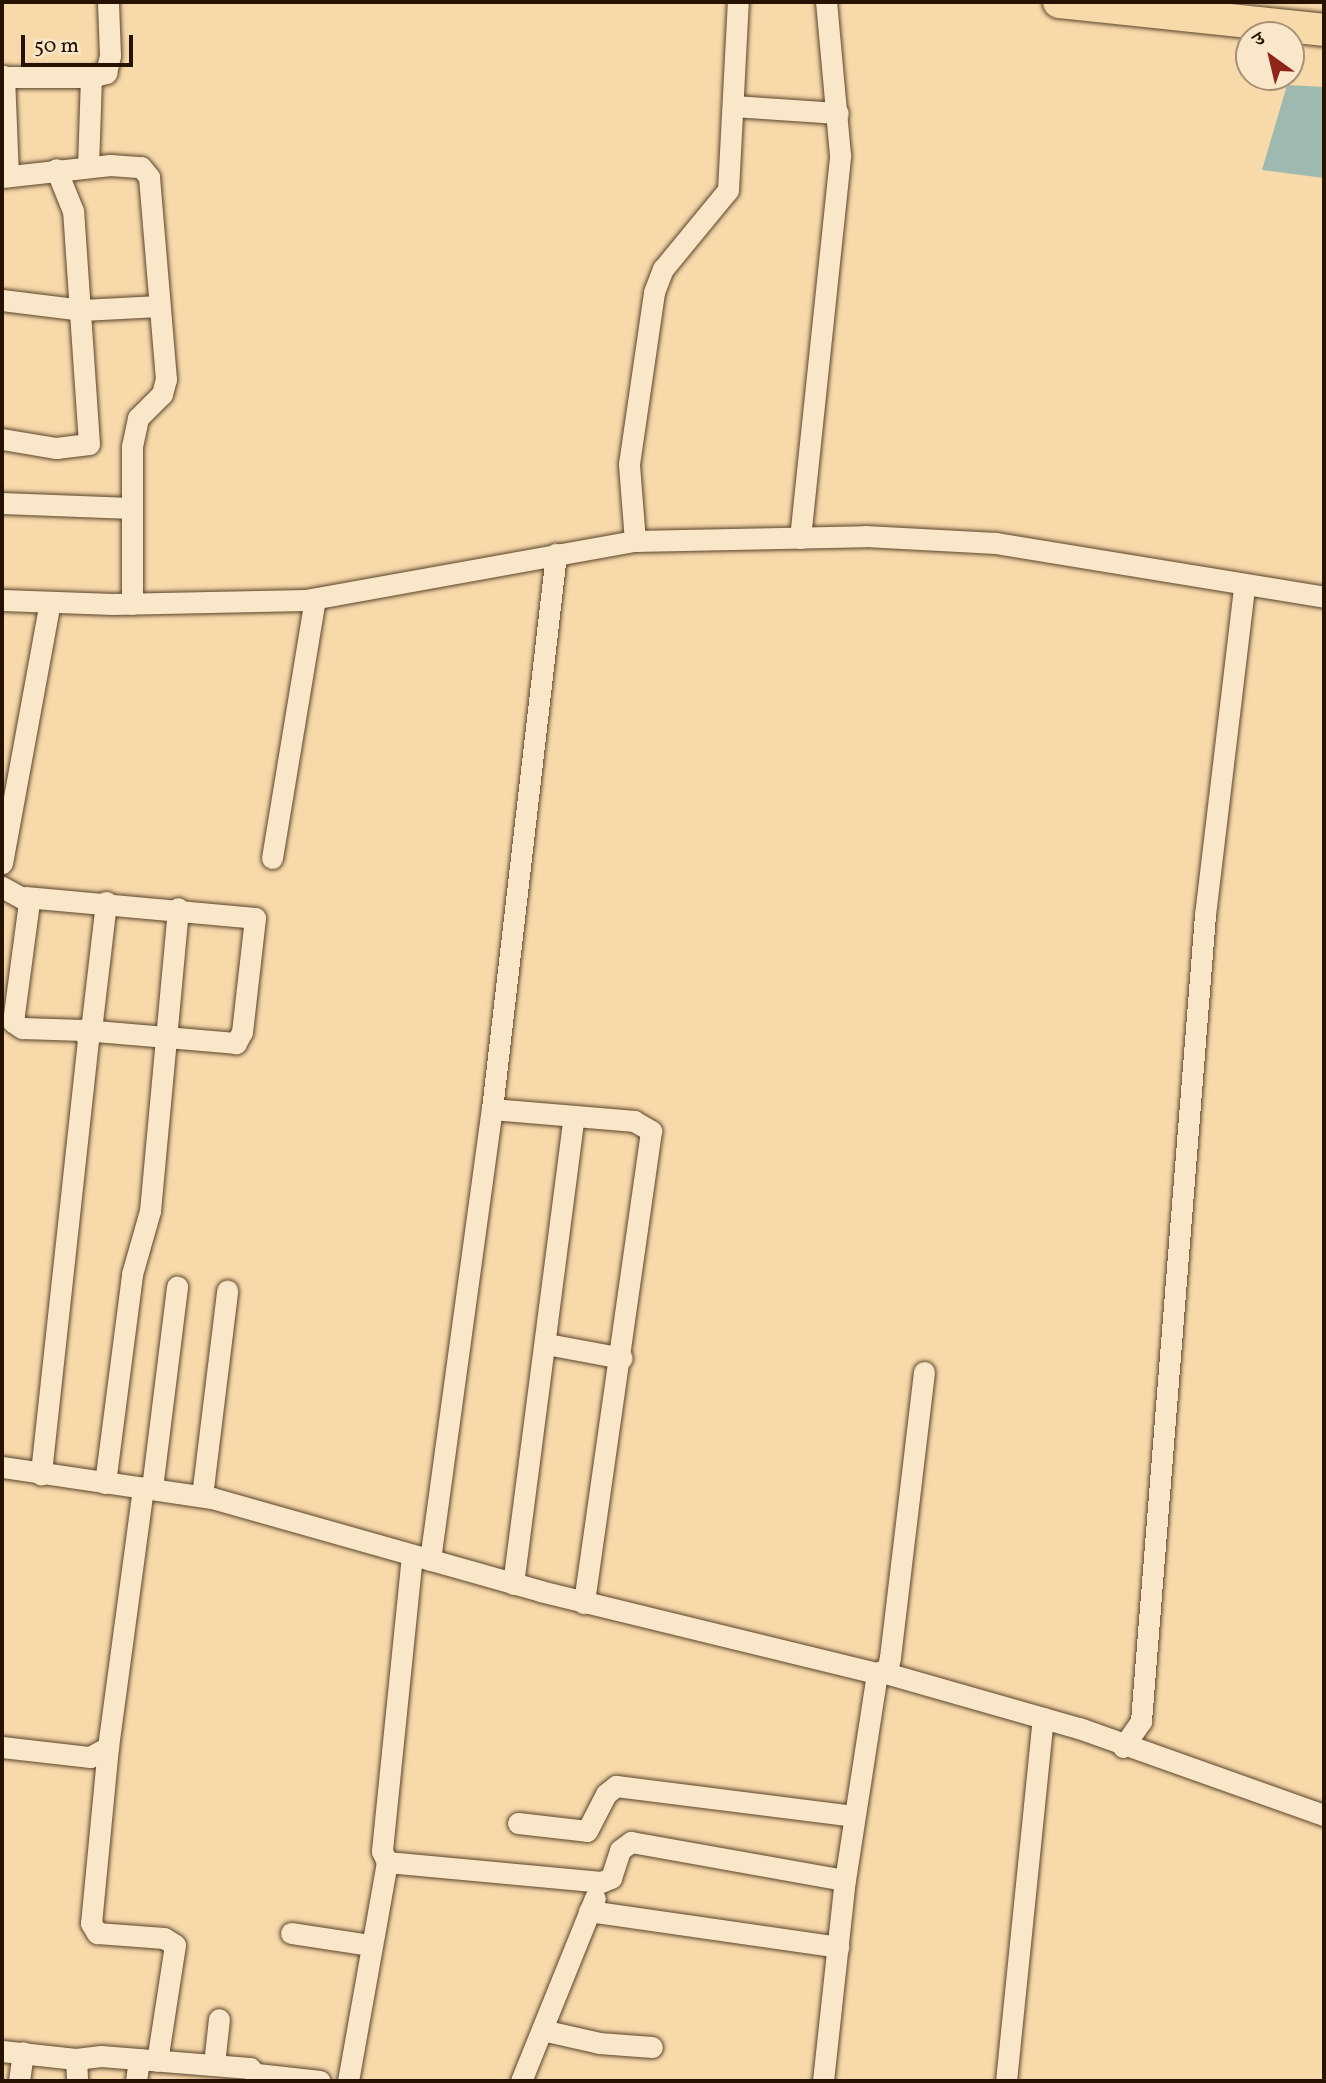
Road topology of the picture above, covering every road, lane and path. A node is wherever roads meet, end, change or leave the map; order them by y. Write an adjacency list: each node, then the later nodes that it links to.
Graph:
1 (108, 2): 7 (street)
2 (738, 2): 8 (street)
3 (826, 2): 9 (street)
4 (1059, 2): 5 (highway)
5 (1324, 30)
6 (3, 76): 7 (street); 12 (street)
7 (91, 77): 10 (street)
8 (733, 106): 9 (street); 20 (street)
9 (838, 113): 19 (street)
10 (88, 167): 11 (street); 14 (street)
11 (56, 169): 12 (street); 15 (street)
12 (5, 175)
13 (2, 300): 15 (street)
14 (159, 306): 15 (street); 18 (street)
15 (82, 310): 16 (street)
16 (2, 439)
17 (2, 503): 18 (street)
18 (131, 508): 27 (street)
19 (800, 538): 20 (street); 22 (street)
20 (635, 541): 21 (street)
21 (556, 554): 24 (street); 36 (street)
22 (1244, 586): 23 (street); 55 (street)
23 (1324, 597)
24 (315, 599): 27 (street); 28 (street)
25 (2, 600): 26 (street)
26 (50, 602): 27 (street); 29 (street)
27 (132, 604)
28 (272, 858)
29 (2, 863)
30 (2, 887): 31 (street)
31 (25, 897): 32 (street); 34 (street)
32 (106, 902): 33 (street); 34 (street)
33 (178, 908): 35 (street); 35 (street)
34 (87, 1030): 35 (street); 44 (street)
35 (168, 1038): 45 (street)
36 (492, 1109): 37 (street); 48 (street)
37 (574, 1116): 40 (street); 41 (street)
38 (177, 1287): 46 (street)
39 (227, 1291): 47 (street)
40 (547, 1344): 41 (street); 49 (street)
41 (622, 1358): 50 (street)
42 (924, 1372): 51 (street)
43 (2, 1467): 44 (street)
44 (41, 1474): 45 (street)
45 (105, 1483): 46 (street)
46 (147, 1488): 47 (street); 54 (street)
47 (202, 1496): 48 (street)
48 (421, 1557): 49 (street); 59 (street)
49 (513, 1584): 50 (street)
50 (584, 1603): 51 (street)
51 (880, 1673): 52 (street); 57 (street)
52 (1043, 1718): 55 (street); 81 (street)
53 (2, 1747): 54 (street)
54 (108, 1747): 71 (street)
55 (1123, 1747): 56 (street)
56 (1324, 1815)
57 (853, 1816): 58 (street); 60 (street)
58 (518, 1823)
59 (387, 1861): 61 (street); 64 (street)
60 (845, 1880): 61 (street); 65 (street)
61 (601, 1882): 62 (street)
62 (589, 1911): 65 (street); 67 (street)
63 (291, 1933): 64 (street)
64 (370, 1945): 78 (street)
65 (838, 1947): 80 (street)
66 (219, 2019): 72 (street)
67 (542, 2030): 68 (street); 79 (street)
68 (652, 2048)
69 (12, 2052): 70 (street); 74 (street)
70 (76, 2059): 71 (street); 75 (street)
71 (160, 2066): 72 (street); 76 (street)
72 (205, 2070): 73 (street)
73 (259, 2078): 77 (street)
74 (19, 2081)
75 (77, 2081)
76 (136, 2081)
77 (320, 2081)
78 (348, 2081)
79 (522, 2081)
80 (823, 2081)
81 (1006, 2081)

